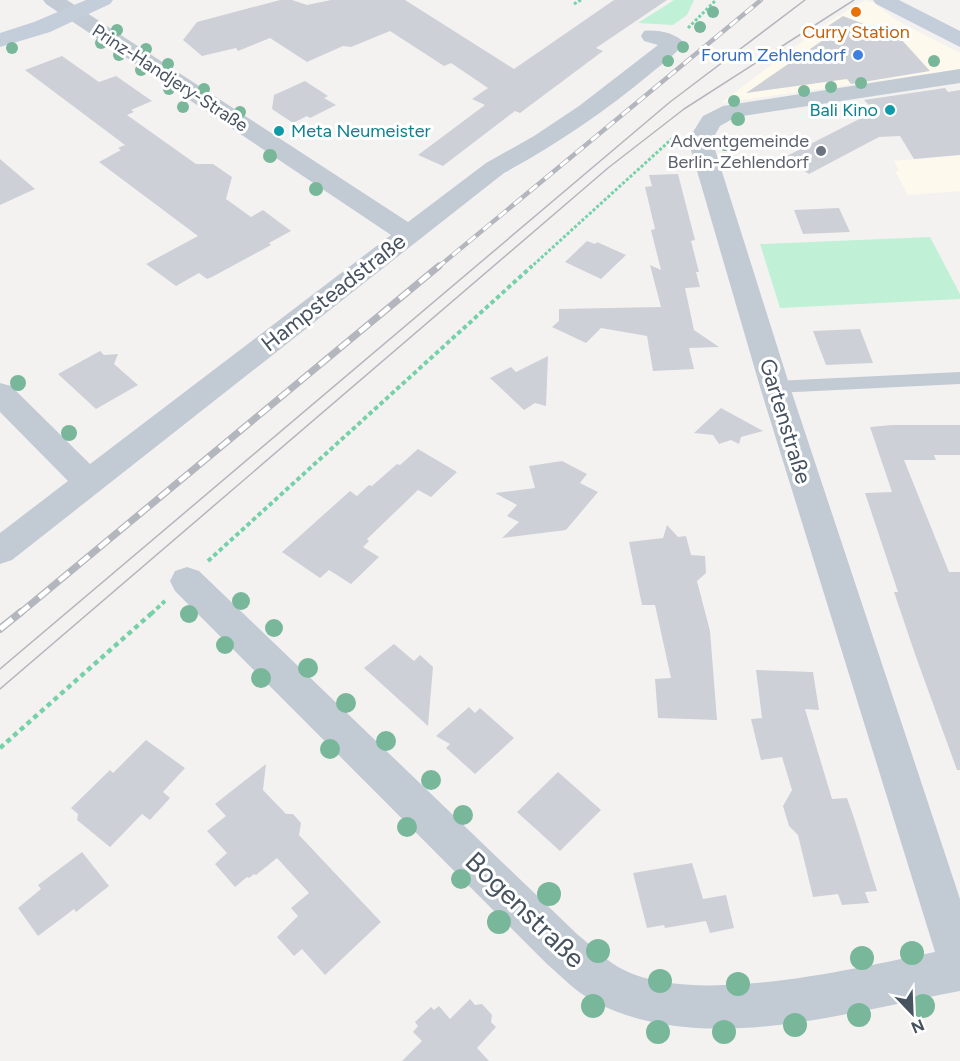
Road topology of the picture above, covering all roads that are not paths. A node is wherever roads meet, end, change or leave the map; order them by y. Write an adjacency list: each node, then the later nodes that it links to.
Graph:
1 (53, 0): 4 (street, Prinz-Handjery-Straße)
2 (103, 0): 4 (street)
3 (883, 0): 7 (street)
4 (73, 14): 5 (street); 9 (street, Prinz-Handjery-Straße)
5 (0, 40)
6 (663, 40): 9 (street, Hampsteadstraße)
7 (960, 40)
8 (960, 76): 11 (street, Gartenstraße)
9 (408, 234): 13 (street, Hampsteadstraße)
10 (960, 378): 11 (lane)
11 (775, 387): 16 (street, Gartenstraße)
12 (0, 394): 13 (street)
13 (87, 481): 14 (street, Hampsteadstraße)
14 (0, 551)
15 (187, 581): 16 (street, Bogenstraße)
16 (960, 967)

